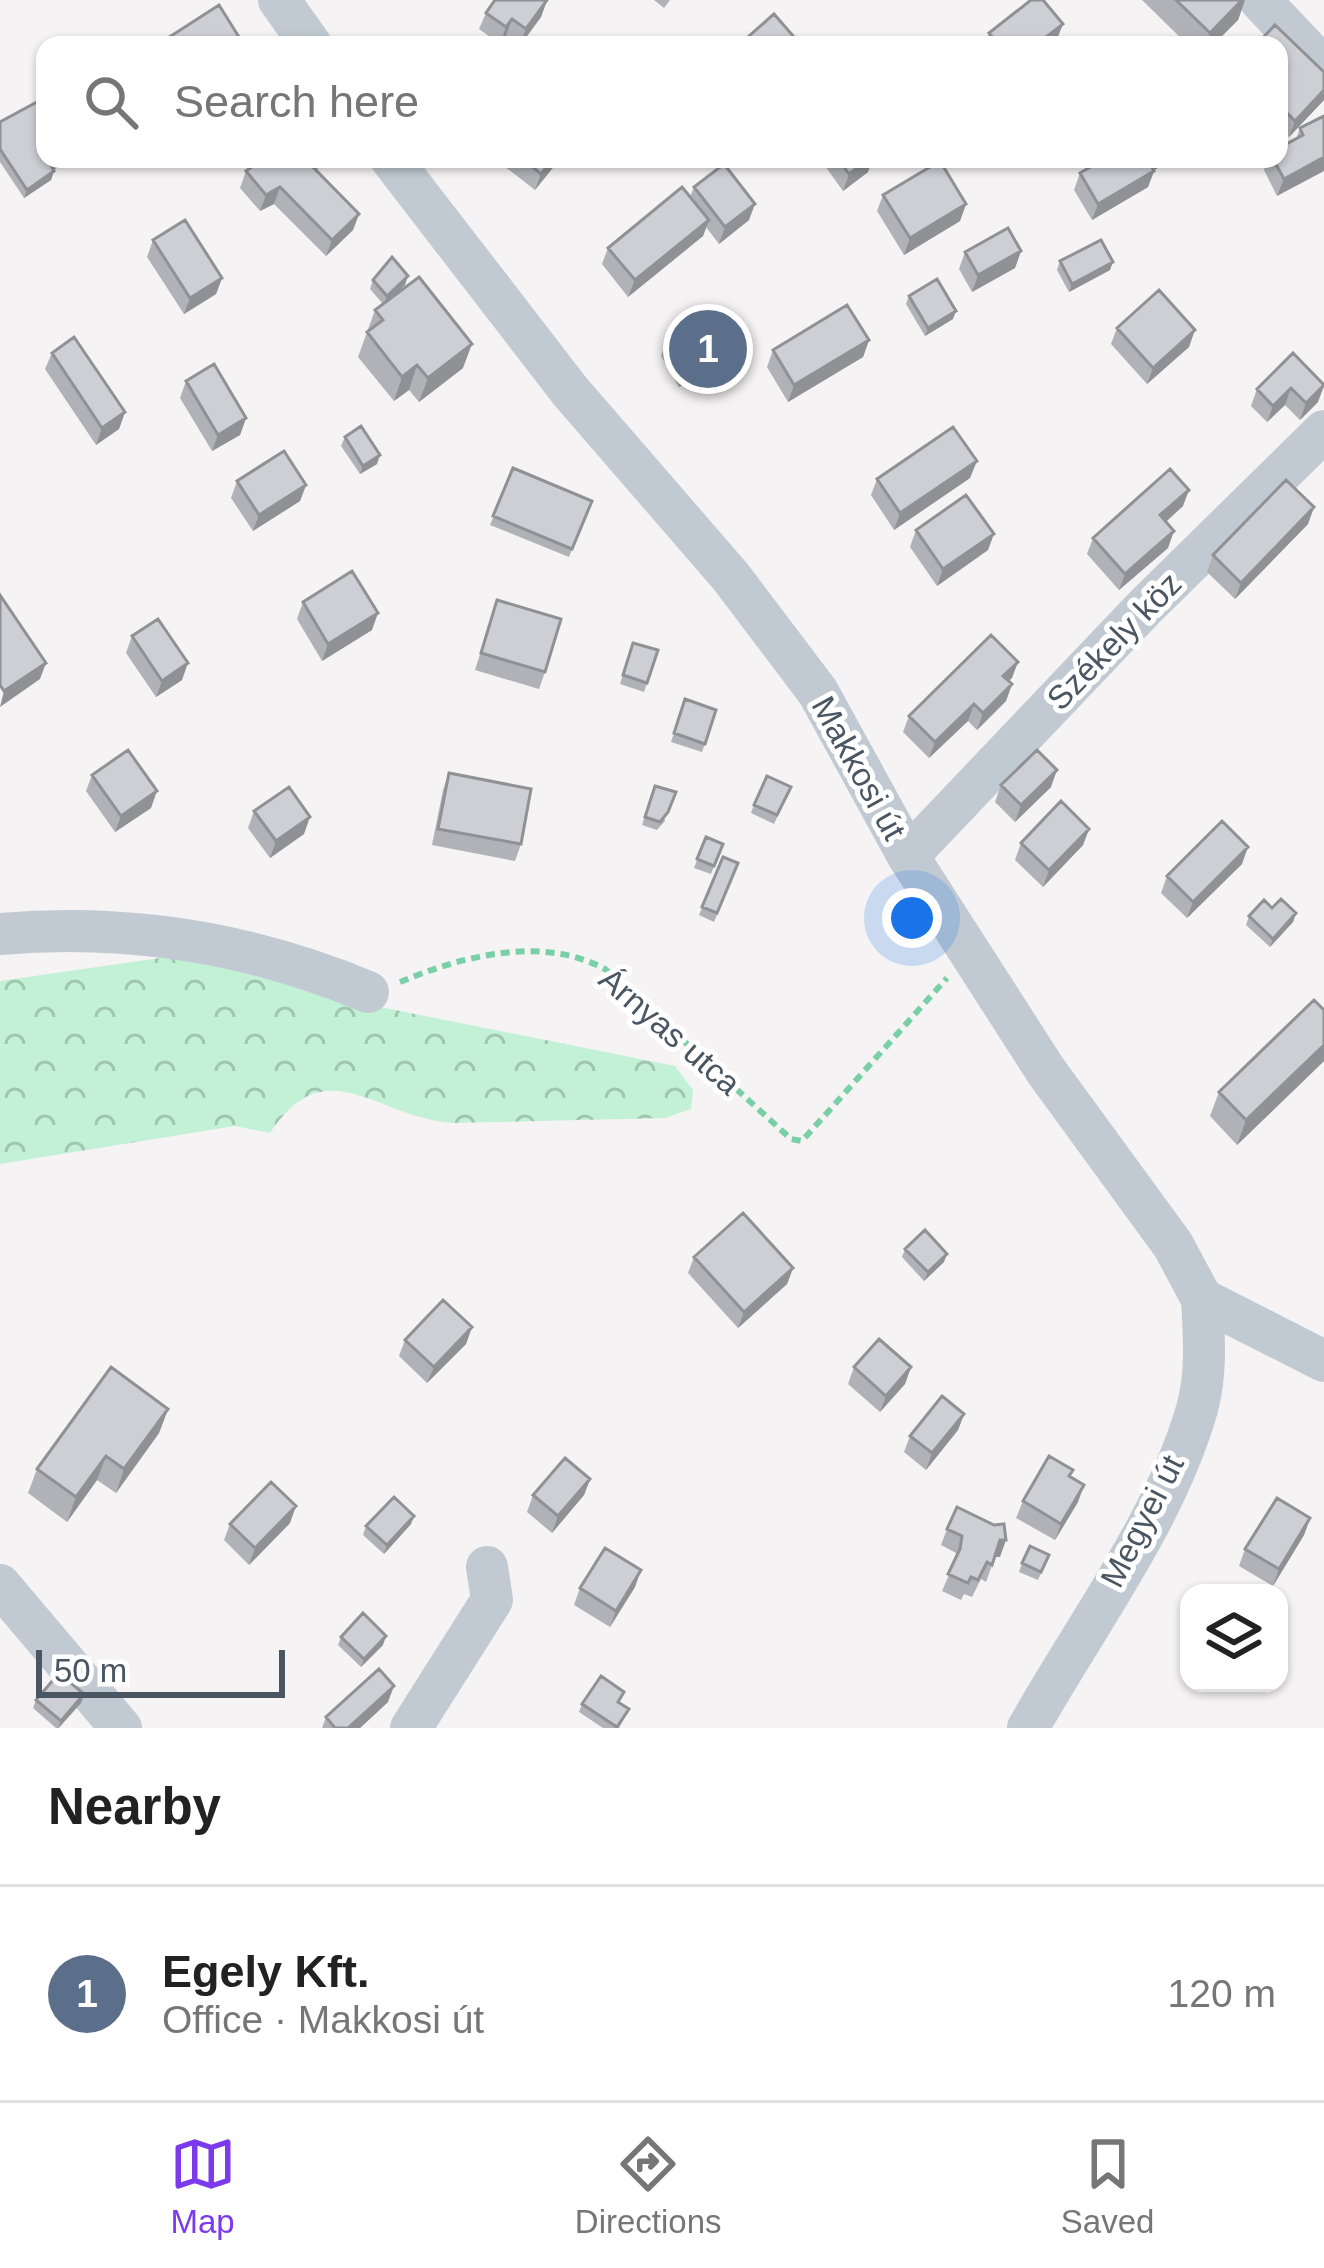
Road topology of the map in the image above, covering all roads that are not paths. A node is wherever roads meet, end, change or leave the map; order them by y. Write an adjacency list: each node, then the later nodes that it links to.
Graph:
1 (279, 0): 3 (street)
2 (1260, 0): 4 (street)
3 (304, 36)
4 (1324, 68)
5 (398, 168): 7 (street, Makkosi út)
6 (1324, 431): 7 (street, Székely köz)
7 (908, 856): 10 (street, Makkosi út)
8 (0, 934): 9 (street)
9 (368, 992)
10 (1202, 1299): 11 (street); 16 (street, Megyei út)
11 (1324, 1361)
12 (487, 1567): 15 (street)
13 (0, 1586): 14 (street)
14 (121, 1728)
15 (411, 1728)
16 (1028, 1728)

